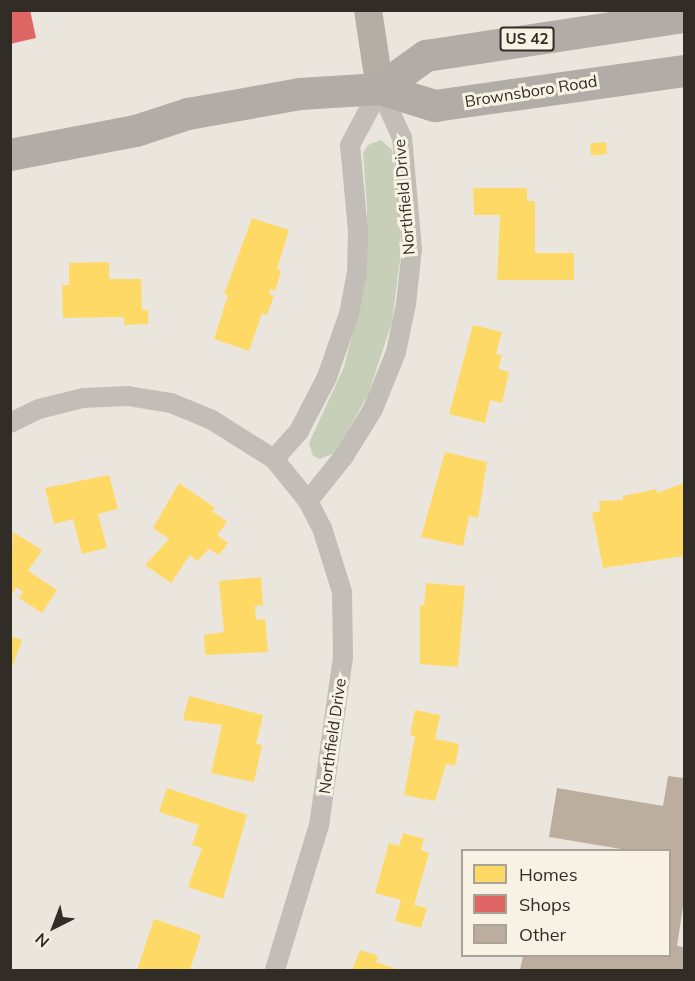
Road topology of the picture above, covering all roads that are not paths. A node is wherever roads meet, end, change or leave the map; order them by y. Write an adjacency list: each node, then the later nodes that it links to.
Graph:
1 (368, 10): 4 (street)
2 (684, 17): 4 (main road, US 42)
3 (684, 71): 4 (main road, Brownsboro Road)
4 (380, 88): 5 (main road); 7 (street); 8 (street, Northfield Drive)
5 (10, 155)
6 (10, 423): 7 (street, Northfield Drive)
7 (274, 459): 8 (street, Northfield Drive)
8 (308, 501): 9 (street, Northfield Drive)
9 (275, 970)

